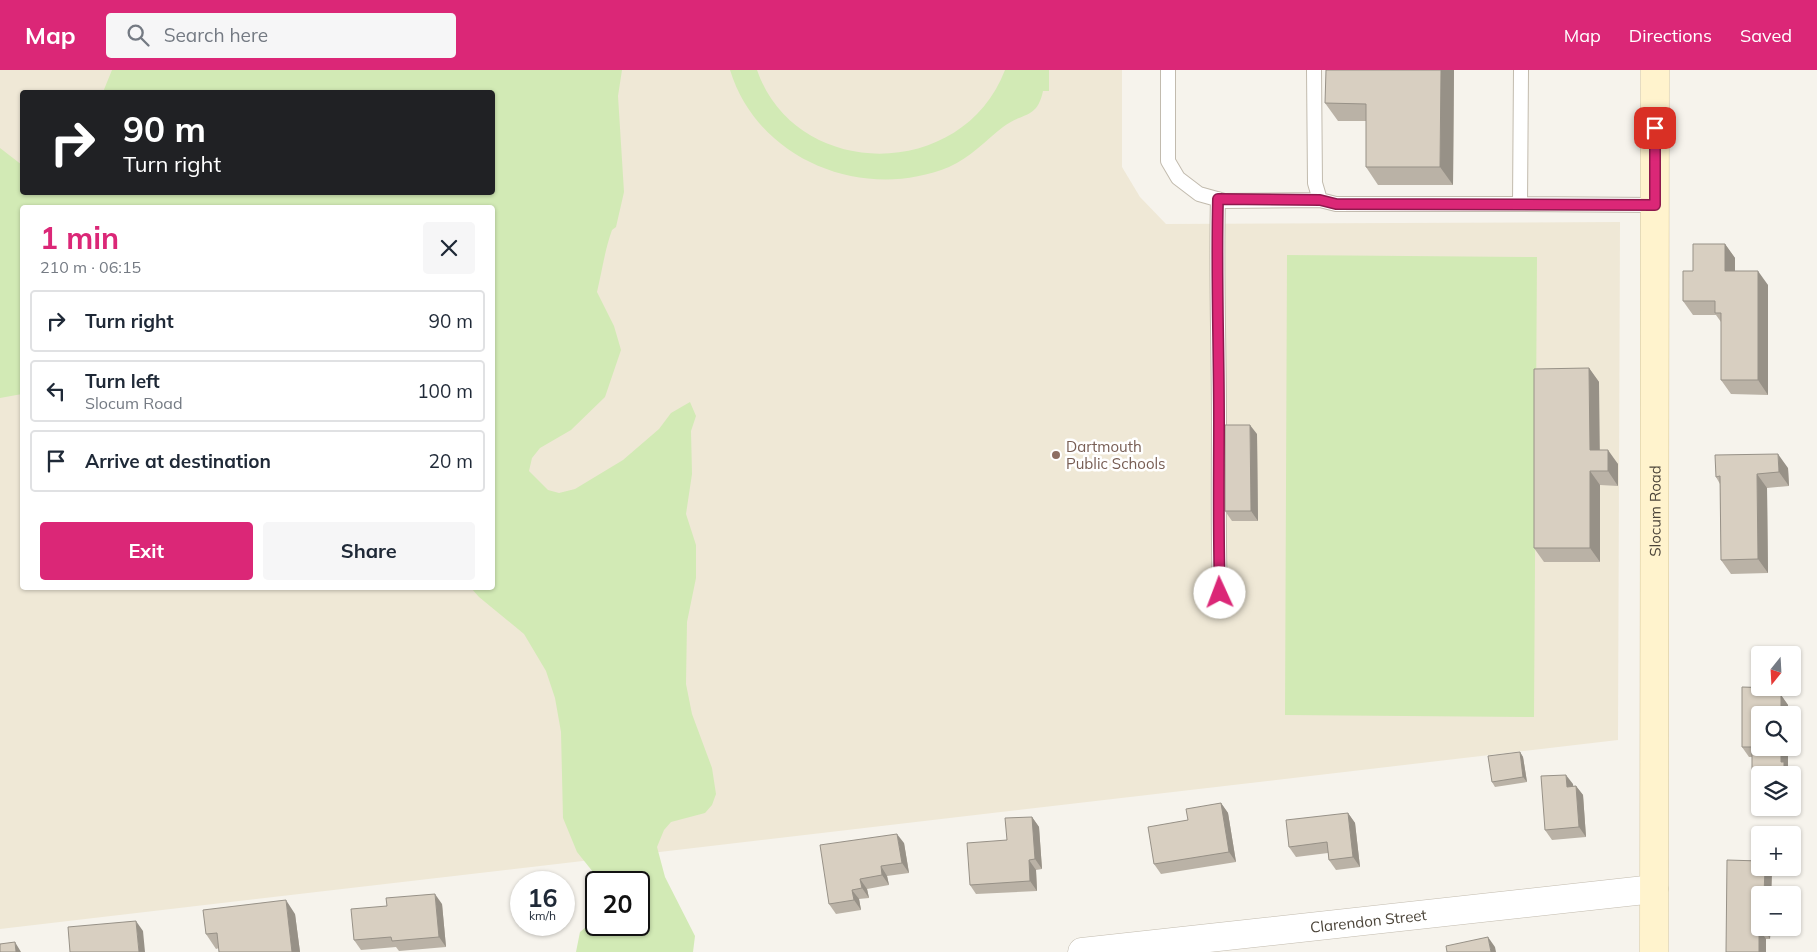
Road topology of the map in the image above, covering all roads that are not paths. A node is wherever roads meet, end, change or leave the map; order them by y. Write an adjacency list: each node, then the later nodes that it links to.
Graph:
1 (1168, 70): 5 (lane)
2 (1314, 70): 6 (lane)
3 (1521, 70): 7 (lane)
4 (1655, 70): 8 (main road, Slocum Road)
5 (1218, 199): 6 (lane); 9 (lane)
6 (1320, 200): 7 (lane)
7 (1520, 204): 8 (lane)
8 (1655, 205): 10 (main road, Slocum Road)
9 (1220, 593)
10 (1654, 889): 11 (street, Clarendon Street); 12 (main road, Slocum Road)
11 (1082, 952)
12 (1654, 952)

